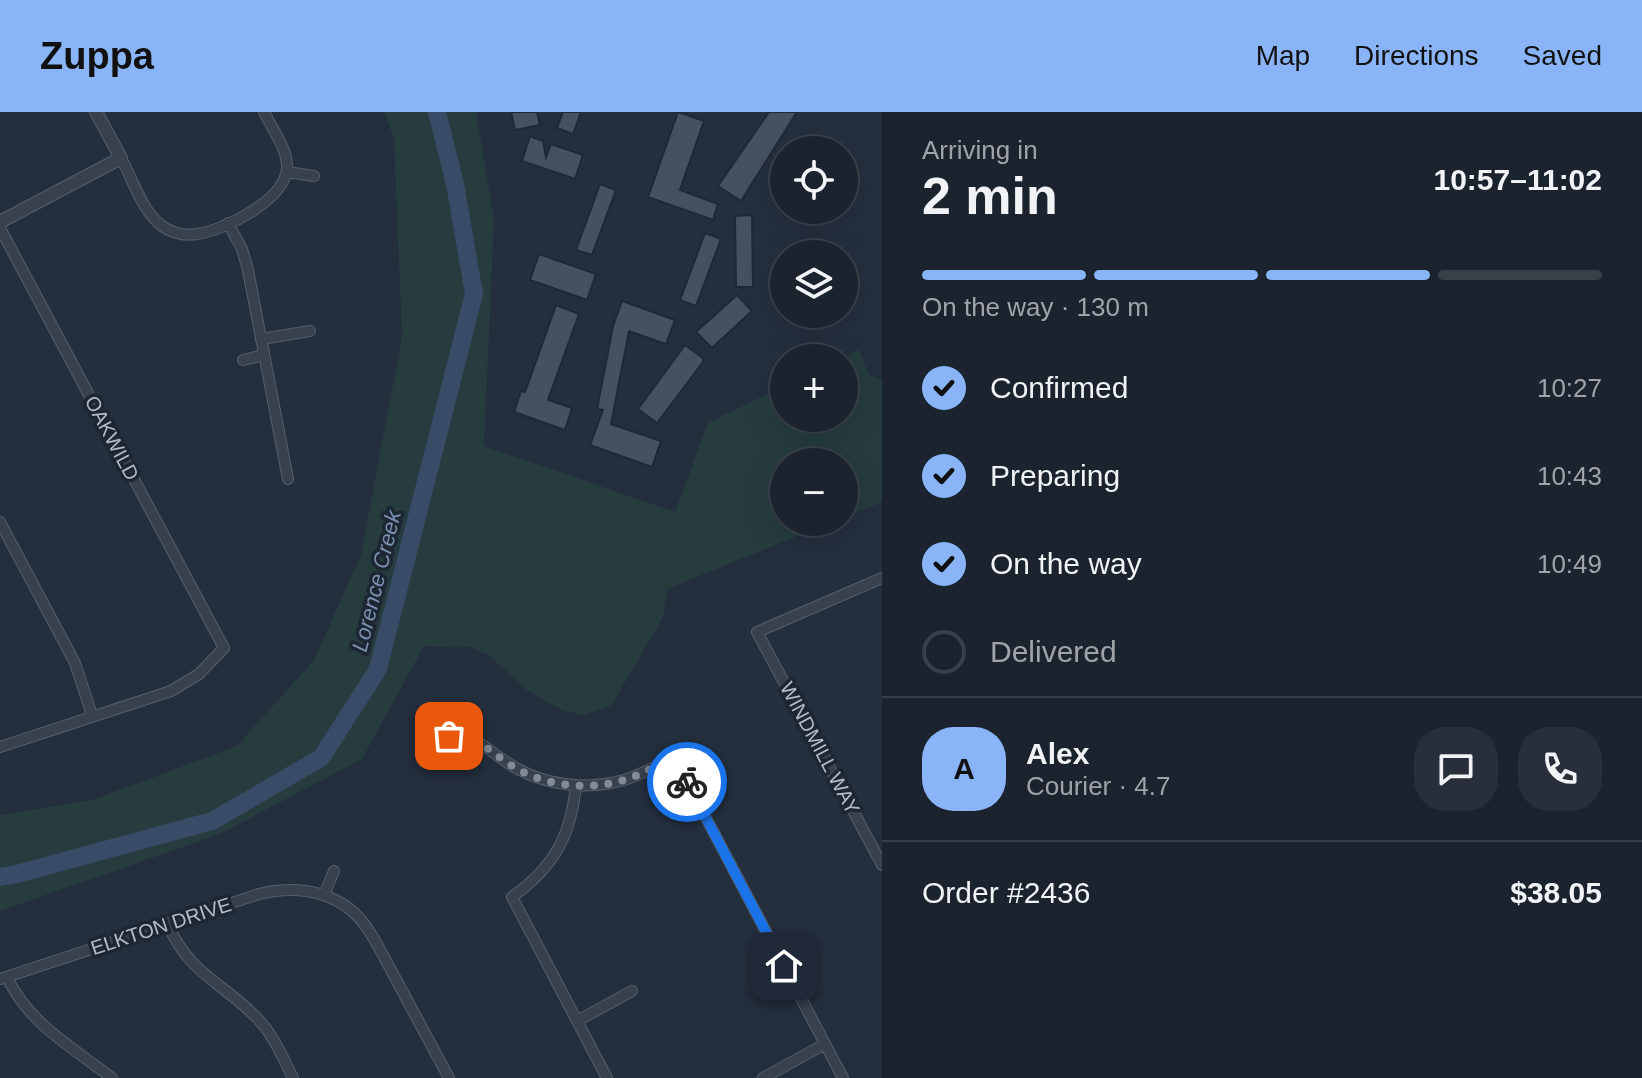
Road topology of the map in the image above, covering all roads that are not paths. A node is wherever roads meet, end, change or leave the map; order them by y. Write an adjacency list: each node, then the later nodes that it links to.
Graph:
1 (96, 112): 3 (street)
2 (264, 112): 4 (street)
3 (121, 158): 6 (street); 7 (street)
4 (287, 172): 5 (street); 6 (street)
5 (314, 176)
6 (228, 223): 9 (street)
7 (0, 225): 16 (street, OAKWILD)
8 (310, 331): 9 (street)
9 (261, 339): 10 (street)
10 (264, 355): 11 (street); 12 (street)
11 (243, 360)
12 (288, 479)
13 (0, 522): 16 (street)
14 (879, 580): 15 (street); 20 (street, WINDMILL WAY)
15 (882, 595)
16 (92, 715): 18 (street)
17 (449, 736): 19 (street)
18 (0, 747)
19 (576, 785): 26 (street); 27 (street)
20 (882, 865)
21 (334, 871): 22 (street)
22 (324, 895): 23 (street, ELKTON DRIVE); 30 (street)
23 (167, 923): 24 (street, ELKTON DRIVE); 29 (street)
24 (4, 978): 28 (street)
25 (632, 991): 26 (street)
26 (577, 1021): 31 (street)
27 (825, 1044): 32 (street); 33 (street)
28 (112, 1078)
29 (293, 1078)
30 (449, 1078)
31 (607, 1078)
32 (763, 1078)
33 (843, 1078)

